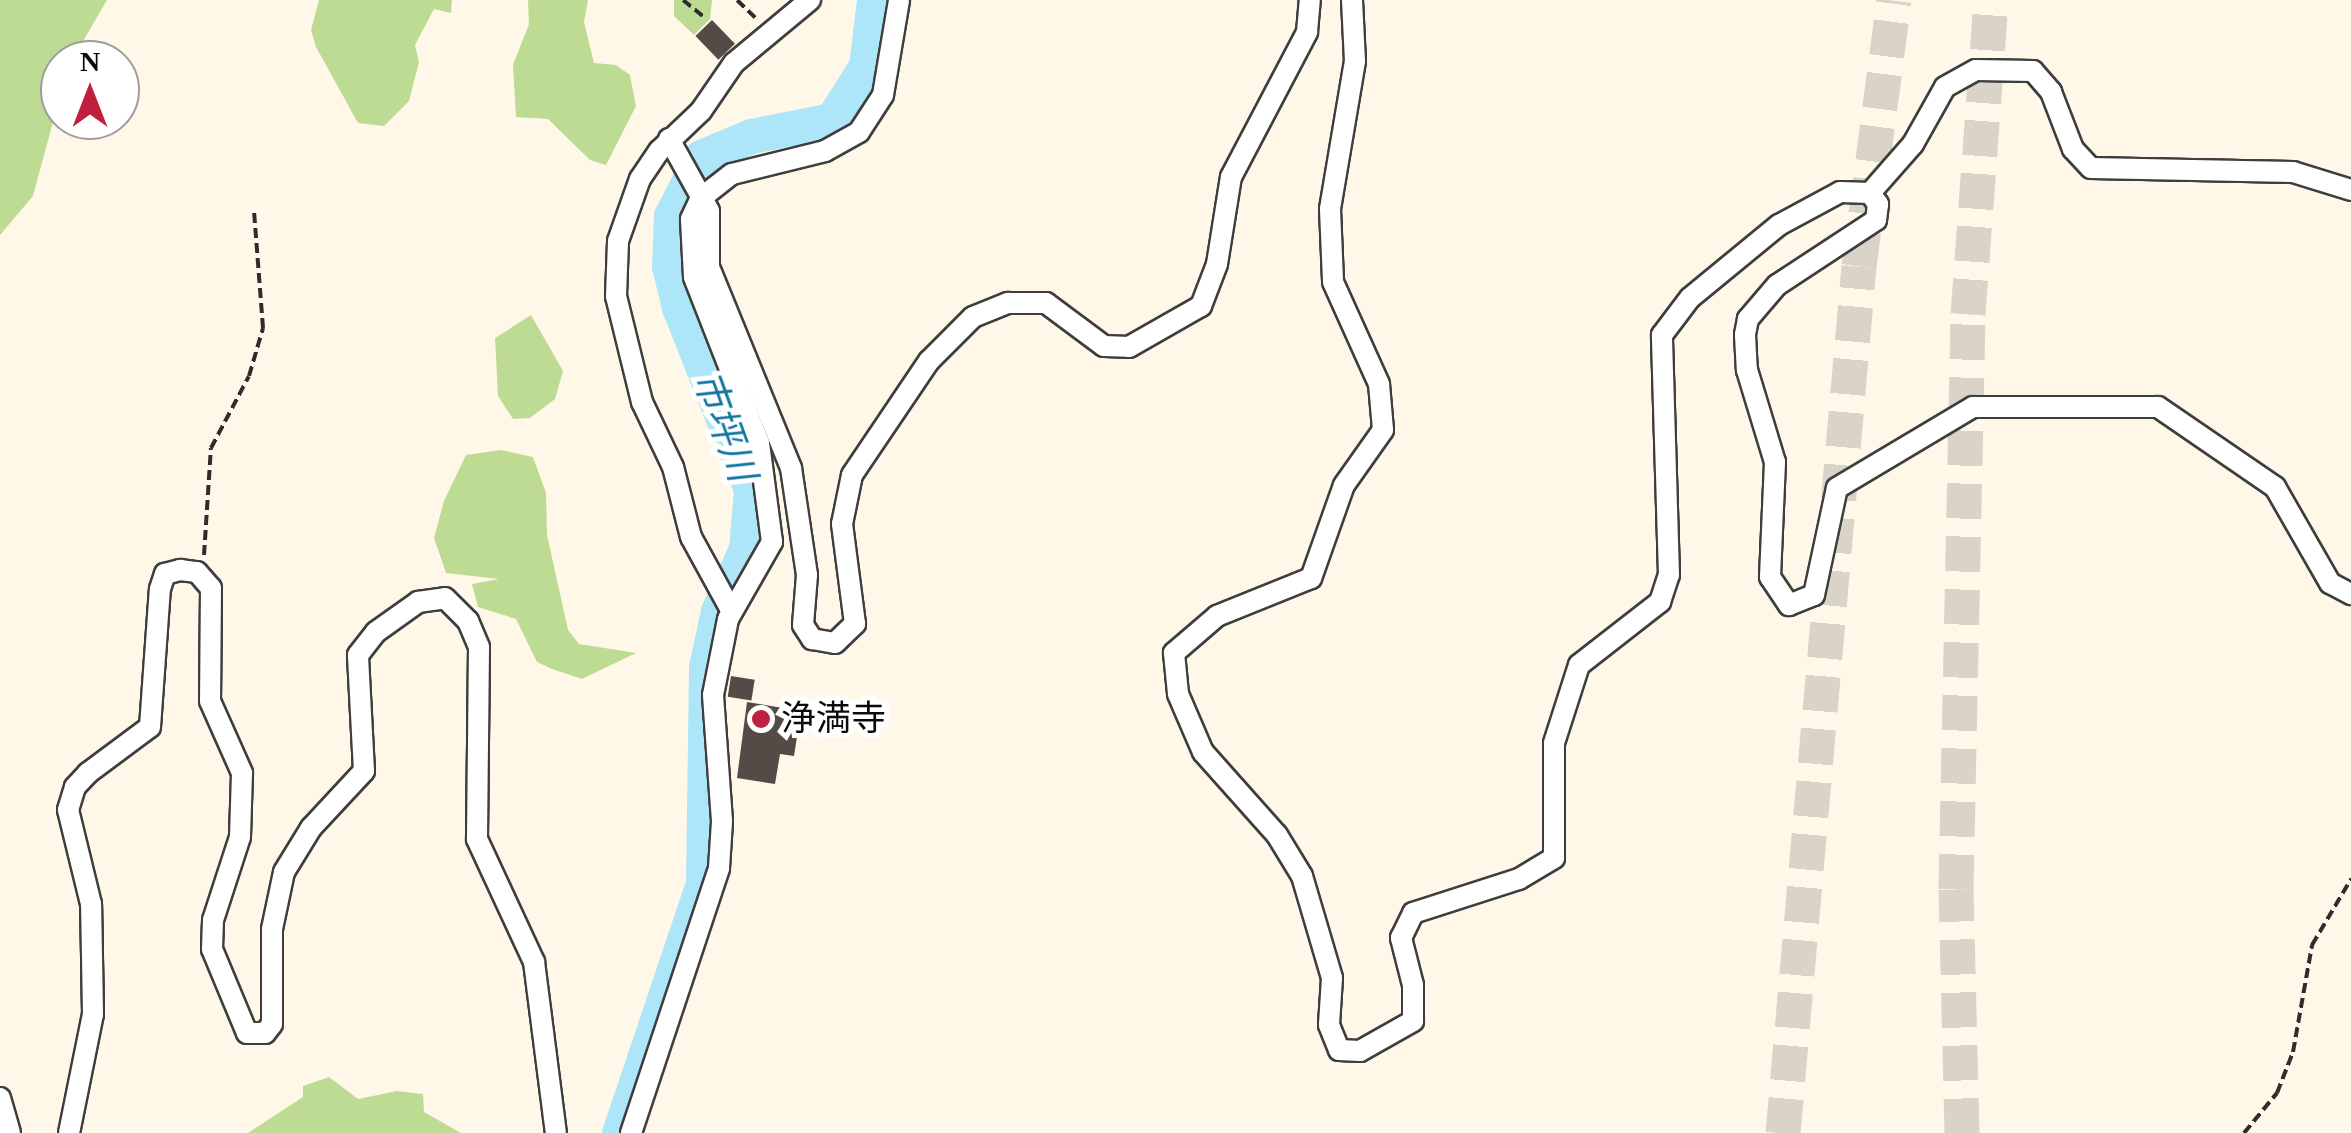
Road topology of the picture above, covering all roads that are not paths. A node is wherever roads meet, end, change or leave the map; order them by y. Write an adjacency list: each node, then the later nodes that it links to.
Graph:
1 (810, 0): 5 (street)
2 (899, 0): 8 (street)
3 (1310, 0): 8 (street)
4 (1352, 0): 7 (street)
5 (670, 139): 8 (street); 10 (street)
6 (2351, 190): 7 (street)
7 (1870, 193): 9 (street)
8 (701, 198): 10 (street)
9 (2351, 594)
10 (732, 610): 15 (street)
11 (0, 1098): 12 (street)
12 (10, 1133)
13 (68, 1133): 14 (street)
14 (556, 1133)
15 (632, 1133)

